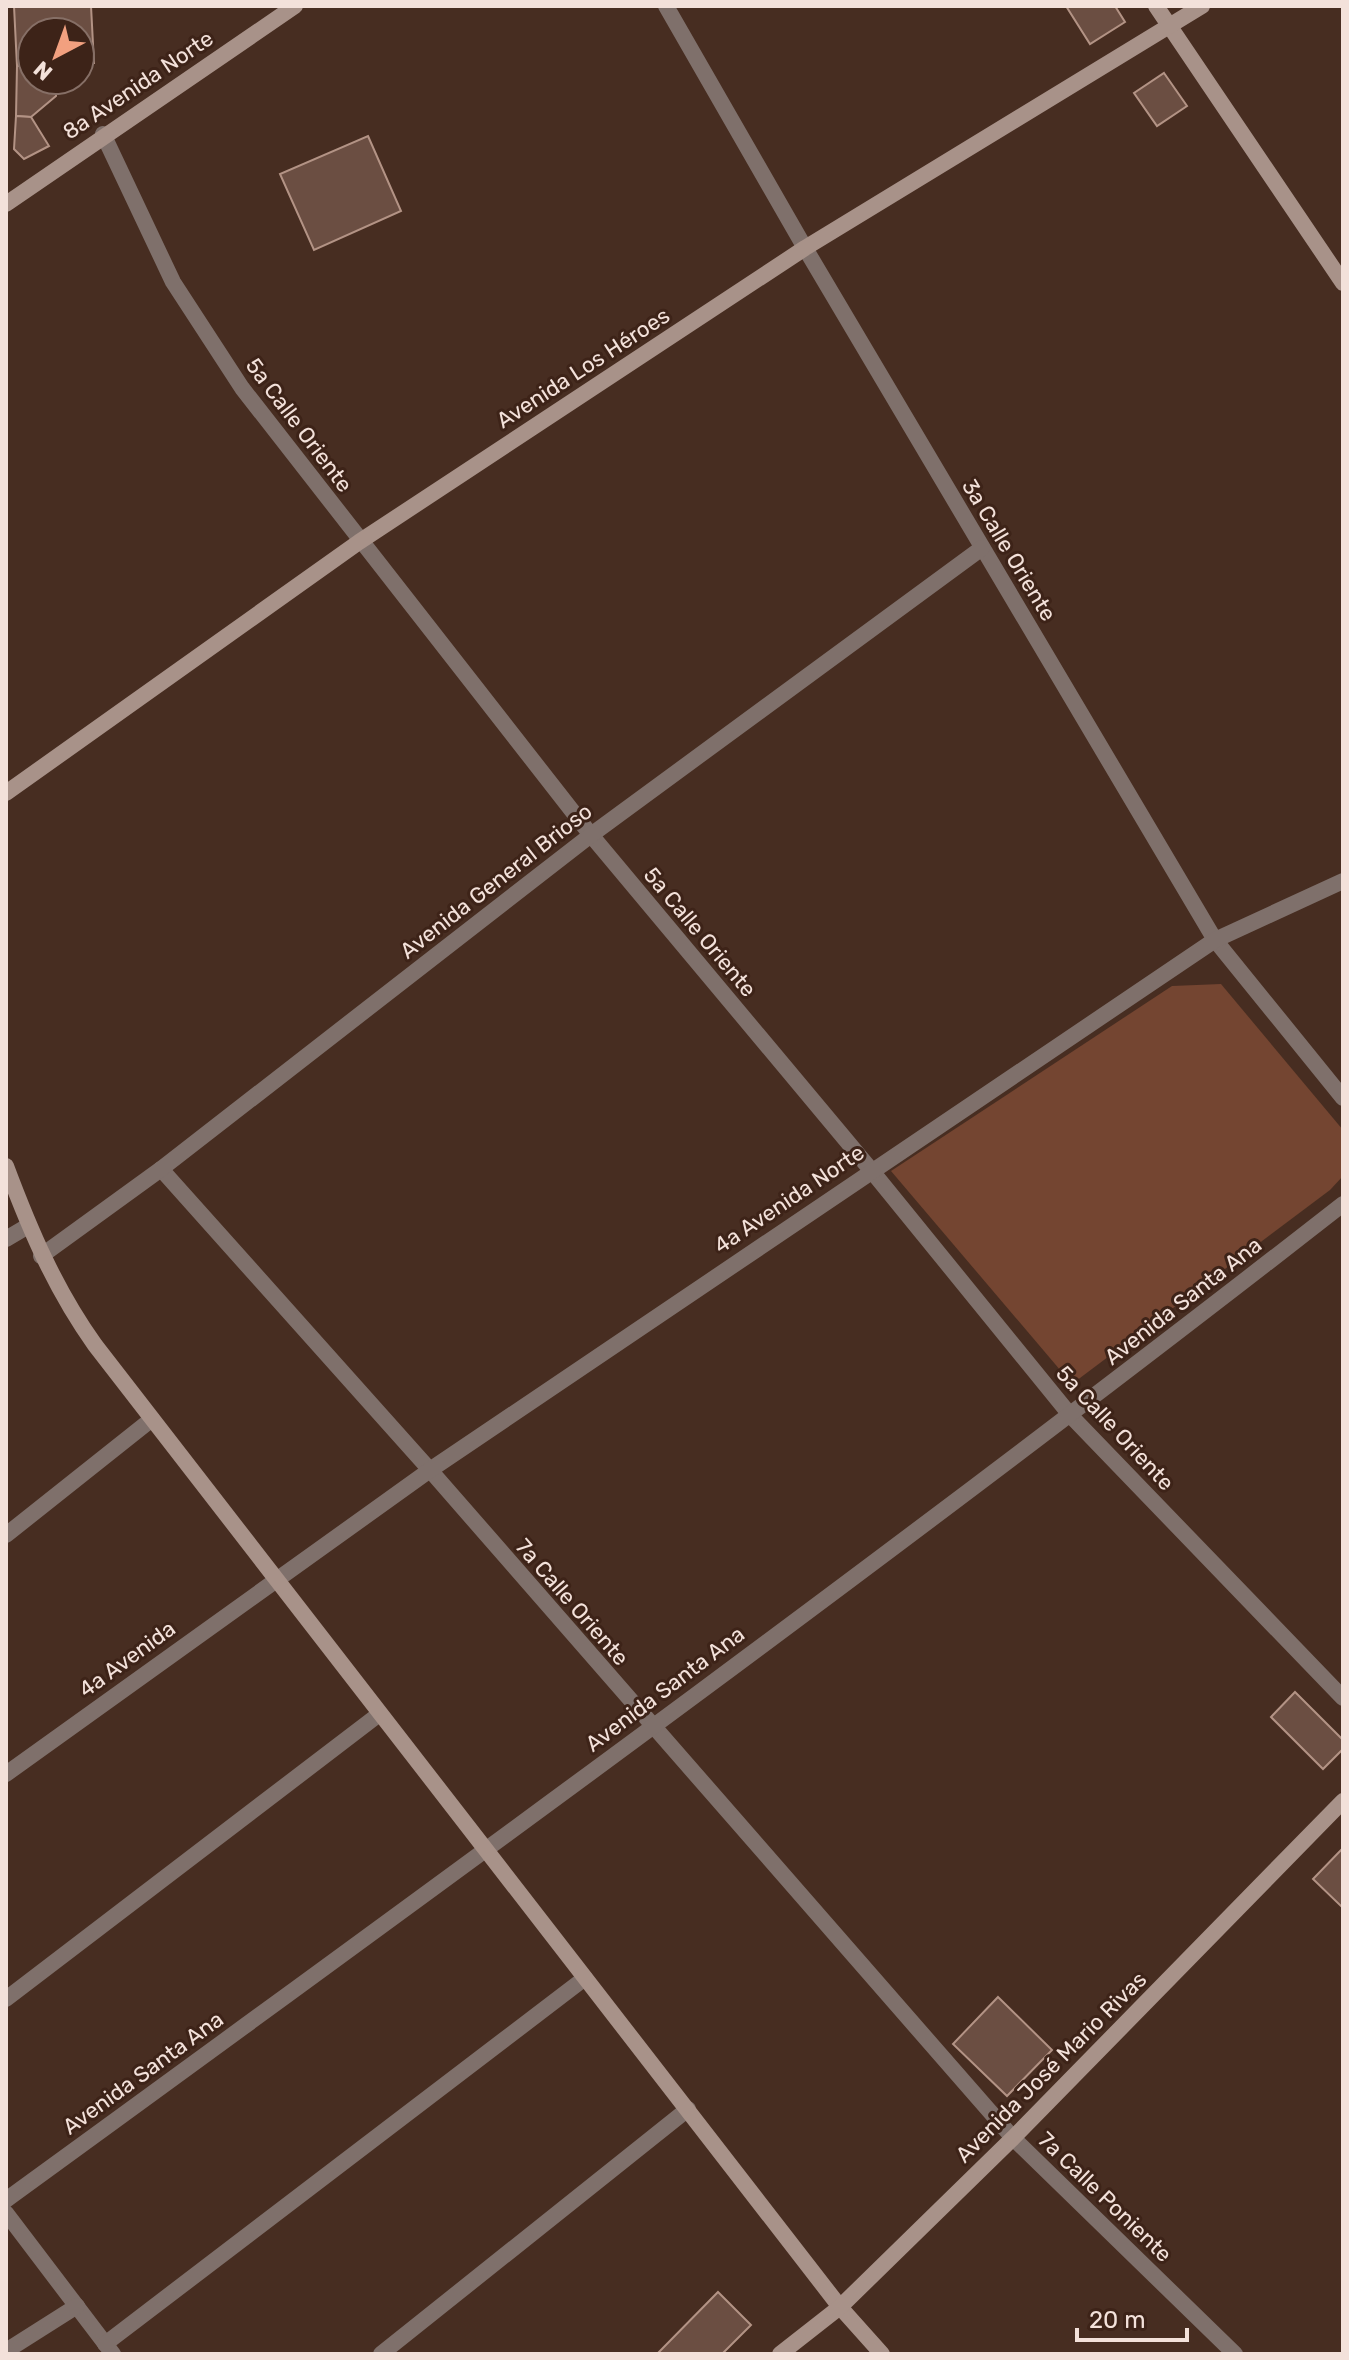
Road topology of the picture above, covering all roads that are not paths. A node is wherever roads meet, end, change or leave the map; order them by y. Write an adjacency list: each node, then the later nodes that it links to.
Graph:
1 (295, 6): 6 (main road, 8a Avenida Norte)
2 (666, 6): 8 (street, 3a Calle Oriente)
3 (1156, 6): 5 (main road)
4 (1202, 6): 5 (main road, Avenida Los Héroes)
5 (1168, 27): 8 (main road, Avenida Los Héroes); 9 (main road)
6 (103, 134): 7 (main road, 8a Avenida Norte); 10 (street, 5a Calle Oriente)
7 (6, 204)
8 (805, 248): 10 (main road, Avenida Los Héroes); 11 (street, 3a Calle Oriente)
9 (1343, 283)
10 (359, 542): 12 (main road, Avenida Los Héroes); 13 (street, 5a Calle Oriente)
11 (982, 548): 13 (street, Avenida General Brioso); 15 (street, 3a Calle Oriente)
12 (6, 793)
13 (591, 835): 18 (street, Avenida General Brioso); 19 (street, 5a Calle Oriente)
14 (1343, 881): 15 (street, 4a Avenida Norte)
15 (1215, 940): 16 (street, 3a Calle Oriente); 19 (street, 4a Avenida Norte)
16 (1343, 1098)
17 (6, 1166): 21 (main road)
18 (161, 1169): 23 (street, Avenida General Brioso); 26 (street, 7a Calle Oriente)
19 (871, 1170): 24 (street, 5a Calle Oriente); 26 (street, 4a Avenida Norte)
20 (1343, 1204): 24 (street, Avenida Santa Ana)
21 (28, 1226): 22 (street); 23 (main road)
22 (6, 1239)
23 (41, 1256): 25 (main road)
24 (1071, 1416): 29 (street, 5a Calle Oriente); 31 (street, Avenida Santa Ana)
25 (152, 1419): 27 (street); 28 (main road)
26 (430, 1470): 28 (street, 4a Avenida Norte); 31 (street, 7a Calle Oriente)
27 (6, 1535)
28 (274, 1580): 30 (main road); 32 (street, 4a Avenida)
29 (1343, 1698)
30 (378, 1715): 34 (main road); 36 (street)
31 (650, 1726): 34 (street, Avenida Santa Ana); 38 (street, 7a Calle Oriente)
32 (6, 1774)
33 (1343, 1801): 38 (main road, Avenida José Mario Rivas)
34 (486, 1851): 35 (main road); 39 (street, Avenida Santa Ana)
35 (585, 1978): 37 (main road); 43 (street)
36 (6, 1999)
37 (688, 2109): 42 (main road); 45 (street)
38 (1013, 2138): 42 (main road, Avenida José Mario Rivas); 48 (street, 7a Calle Poniente)
39 (6, 2200)
40 (6, 2213): 41 (street)
41 (77, 2306): 43 (street); 44 (street)
42 (840, 2307): 46 (main road, Avenida José Mario Rivas); 47 (main road)
43 (109, 2349)
44 (6, 2351)
45 (381, 2354)
46 (780, 2354)
47 (882, 2354)
48 (1235, 2354)

